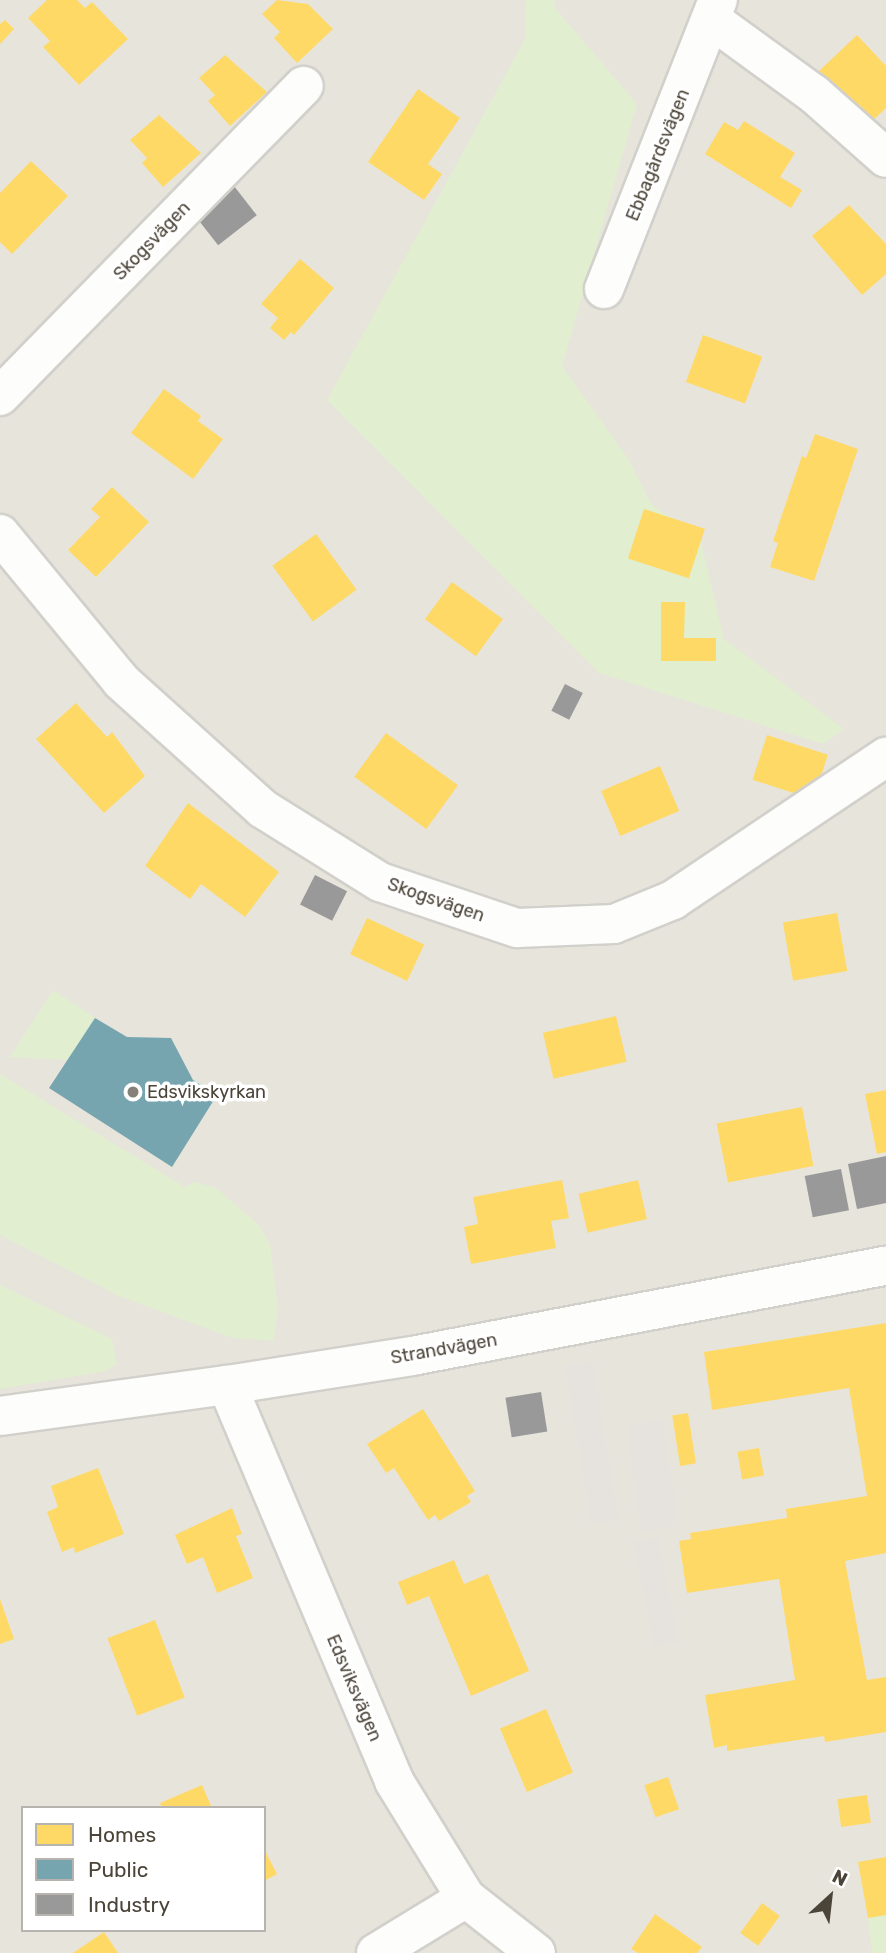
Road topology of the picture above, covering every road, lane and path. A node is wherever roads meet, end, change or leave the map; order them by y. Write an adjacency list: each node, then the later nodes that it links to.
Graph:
1 (715, 10): 3 (street, Ebbagårdsvägen); 4 (street, Ebbagårdsvägen)
2 (304, 86): 5 (street, Skogsvägen)
3 (886, 158)
4 (604, 289)
5 (0, 396)
6 (0, 534): 7 (street, Skogsvägen)
7 (882, 760)
8 (886, 1266): 9 (street, Strandvägen)
9 (227, 1385): 10 (street, Strandvägen); 11 (street, Edsviksvägen)
10 (0, 1416)
11 (466, 1898): 12 (street); 13 (street, Edsviksvägen)
12 (376, 1953)
13 (536, 1953)

